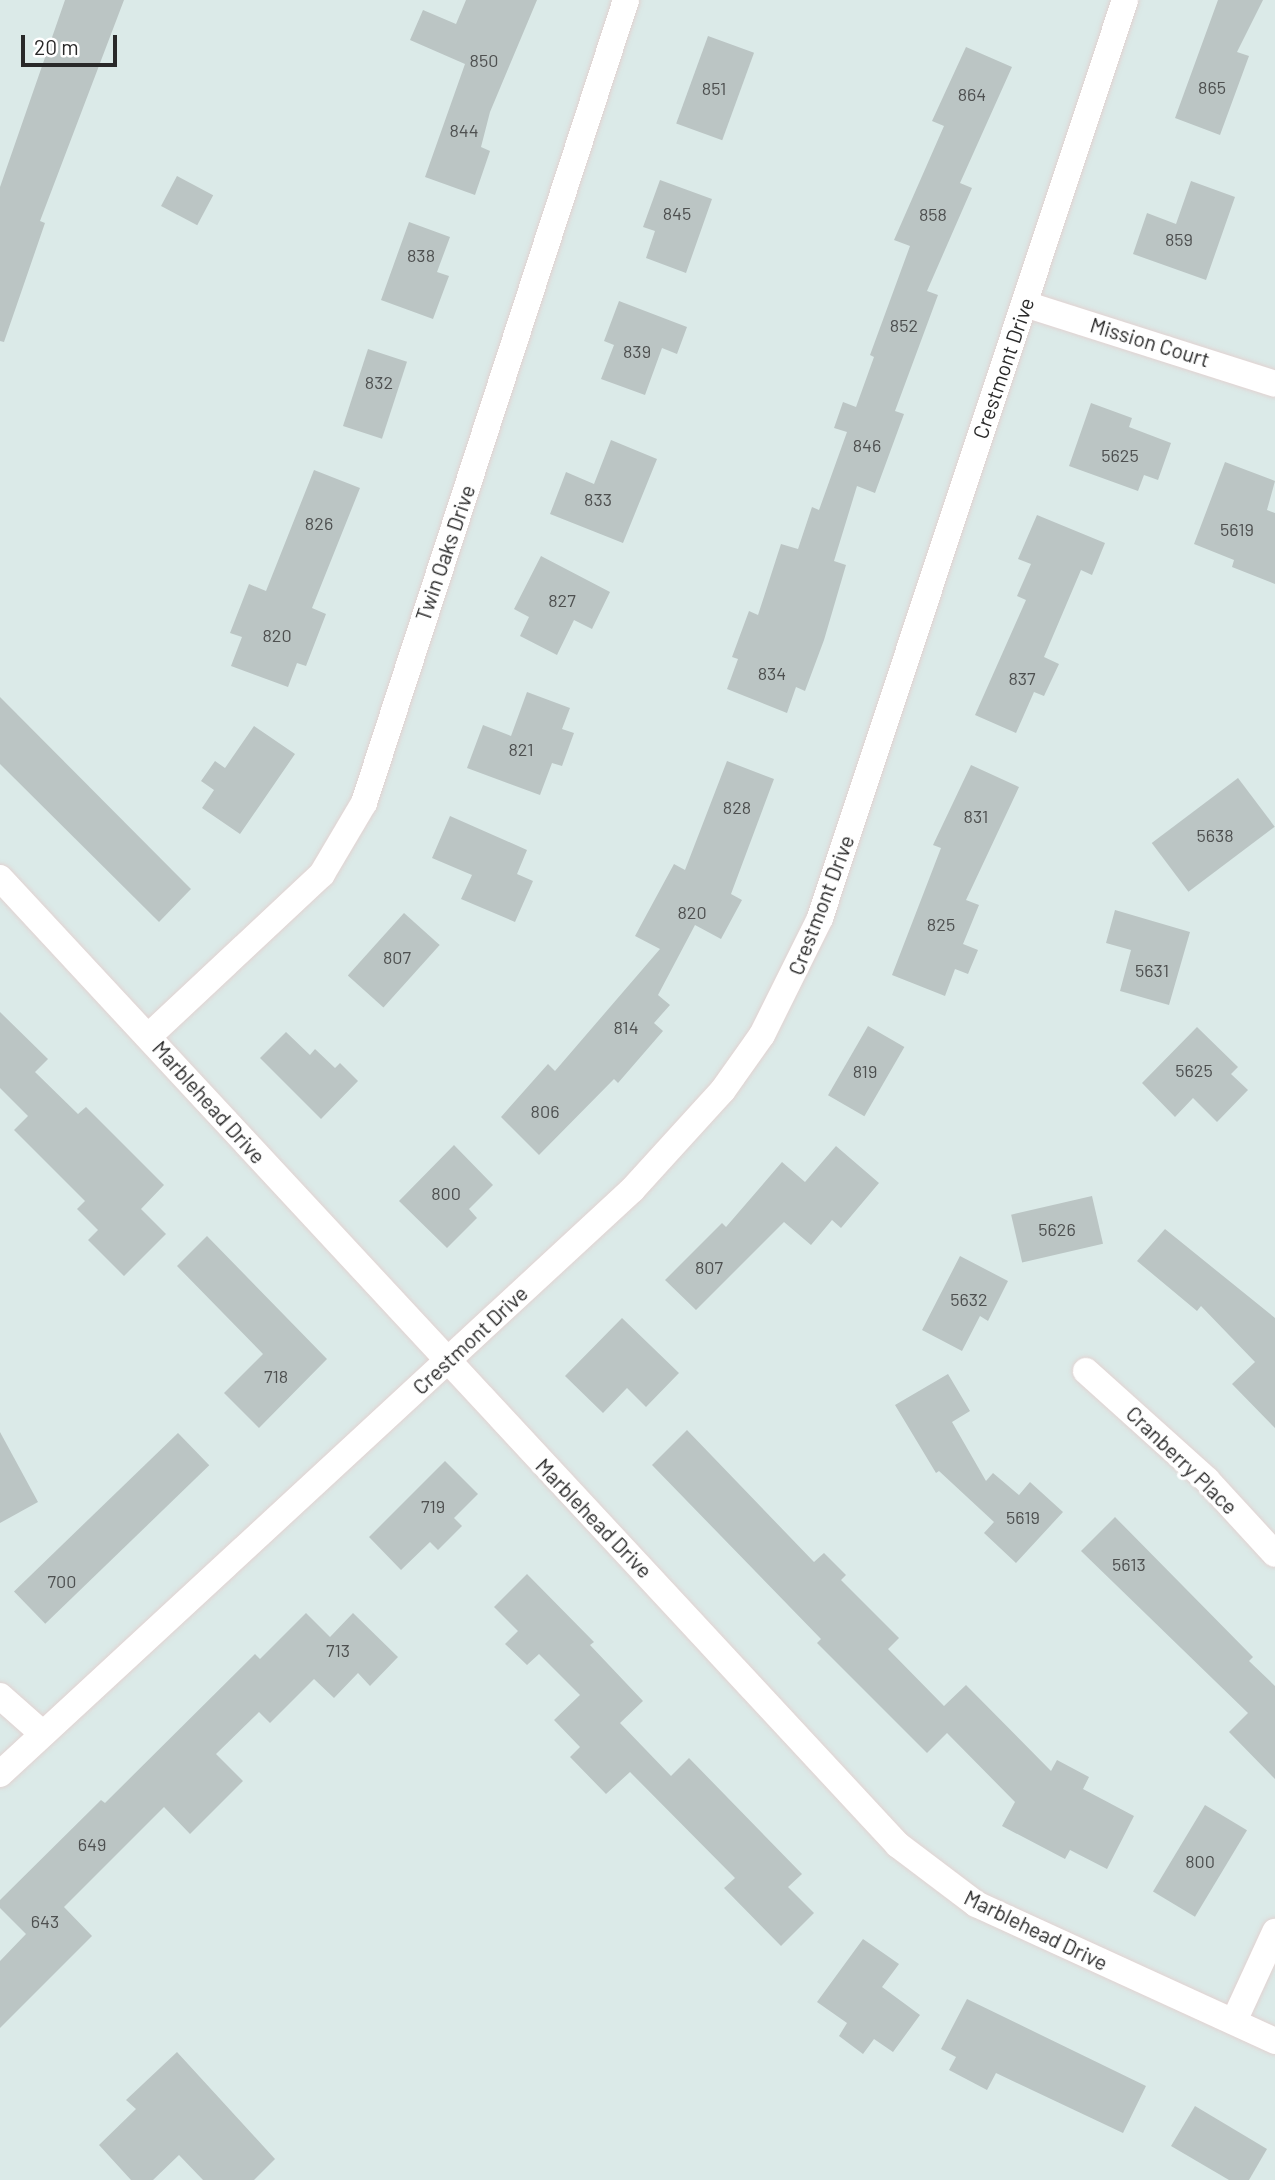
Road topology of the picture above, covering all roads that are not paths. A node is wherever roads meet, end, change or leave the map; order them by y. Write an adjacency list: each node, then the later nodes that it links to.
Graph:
1 (626, 0): 6 (street, Twin Oaks Drive)
2 (1125, 0): 3 (street, Crestmont Drive)
3 (1025, 304): 4 (street, Mission Court); 7 (street, Crestmont Drive)
4 (1275, 384)
5 (0, 878): 6 (street, Marblehead Drive)
6 (149, 1036): 7 (street, Marblehead Drive)
7 (446, 1362): 11 (street, Crestmont Drive); 14 (street, Marblehead Drive)
8 (1086, 1371): 9 (street, Cranberry Place)
9 (1275, 1553)
10 (0, 1696): 11 (street)
11 (43, 1734): 12 (street, Crestmont Drive)
12 (0, 1774)
13 (1275, 1932): 14 (street)
14 (1235, 2019): 15 (street, Marblehead Drive)
15 (1275, 2041)

